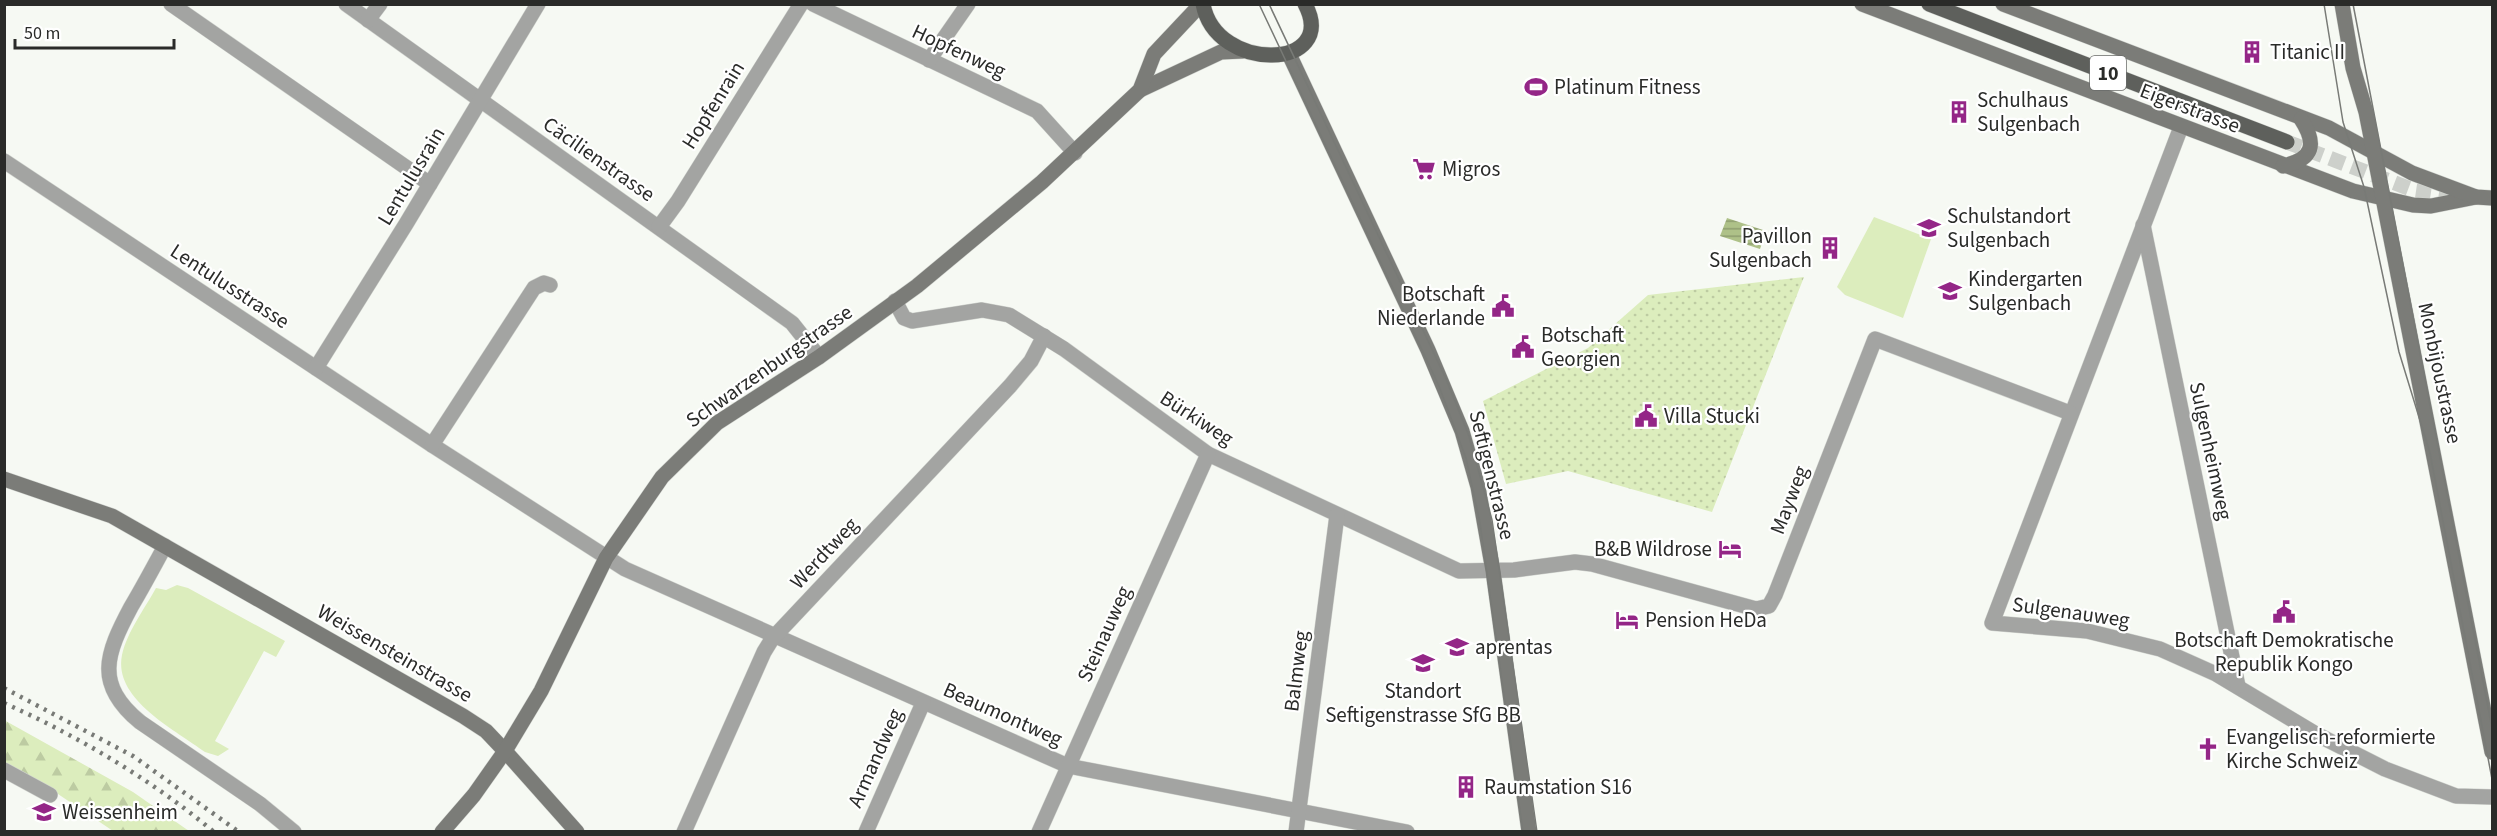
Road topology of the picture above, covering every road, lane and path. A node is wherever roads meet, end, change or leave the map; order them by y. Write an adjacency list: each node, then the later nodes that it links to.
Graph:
1 (171, 4): 27 (street)
2 (346, 4): 14 (street, Cäcilienstrasse)
3 (380, 4): 14 (street)
4 (538, 4): 19 (street, Lentulusrain)
5 (801, 4): 32 (street, Hopfenrain)
6 (813, 4): 17 (street, Hopfenweg)
7 (968, 4): 17 (street)
8 (1202, 4): 15 (main road); 18 (main road, Schwarzenburgstrasse)
9 (1305, 4): 16 (main road)
10 (1862, 4): 21 (main road, Eigerstrasse)
11 (1929, 4): 22 (main road, Eigerstrasse / 10)
12 (2003, 4): 20 (main road, Eigerstrasse)
13 (2342, 4): 24 (main road, Monbijoustrasse)
14 (368, 20): 19 (street, Cäcilienstrasse)
15 (1244, 51): 16 (main road); 18 (main road, Schwarzenburgstrasse)
16 (1289, 54): 45 (main road, Seftigenstrasse)
17 (929, 60): 23 (street, Hopfenweg)
18 (1140, 90): 23 (main road, Schwarzenburgstrasse)
19 (480, 101): 27 (street, Lentulusrain); 32 (street, Cäcilienstrasse)
20 (2301, 119): 24 (main road, Eigerstrasse); 26 (main road)
21 (2181, 127): 26 (main road, Eigerstrasse); 31 (street, Sulgenauweg)
22 (2287, 142)
23 (1075, 153): 34 (main road, Schwarzenburgstrasse)
24 (2374, 153): 28 (main road, Eigerstrasse); 29 (main road, Monbijoustrasse)
25 (4, 161): 37 (street, Lentulusstrasse)
26 (2283, 166): 29 (main road, Eigerstrasse)
27 (430, 184): 37 (street, Lentulusrain)
28 (2476, 197): 29 (main road, Eigerstrasse); 30 (main road, Eigerstrasse)
29 (2383, 198): 50 (main road, Monbijoustrasse)
30 (2493, 198)
31 (2143, 225): 38 (street, Sulgenauweg); 47 (street, Sulgenheimweg)
32 (659, 226): 36 (street, Cäcilienstrasse)
33 (550, 285): 39 (street)
34 (895, 302): 35 (street, Bürkiweg); 36 (main road, Schwarzenburgstrasse)
35 (1044, 336): 40 (street, Bürkiweg); 46 (street, Werdtweg)
36 (819, 357): 44 (main road, Schwarzenburgstrasse)
37 (316, 368): 39 (street, Lentulusstrasse)
38 (2070, 413): 45 (street, Mayweg); 47 (street, Sulgenauweg)
39 (432, 446): 44 (street, Lentulusstrasse)
40 (1208, 454): 42 (street, Bürkiweg); 51 (street, Steinauweg)
41 (4, 479): 43 (main road, Weissensteinstrasse)
42 (1337, 515): 45 (street, Bürkiweg); 55 (street, Balmweg)
43 (165, 546): 49 (main road, Weissensteinstrasse); 56 (street)
44 (606, 558): 46 (street, Beaumontweg); 49 (main road, Schwarzenburgstrasse)
45 (1493, 571): 64 (main road, Seftigenstrasse)
46 (775, 635): 48 (street, Beaumontweg); 59 (street, Werdtweg)
47 (2238, 686): 54 (street, Sulgenauweg)
48 (924, 703): 51 (street, Beaumontweg); 60 (street, Armandweg)
49 (505, 751): 57 (main road, Schwarzenburgstrasse); 58 (main road, Weissensteinstrasse)
50 (2493, 752)
51 (1068, 766): 55 (street, Beaumontweg); 61 (street, Steinauweg)
52 (4, 770): 53 (street)
53 (50, 795)
54 (2493, 797)
55 (1298, 811): 62 (street, Balmweg); 63 (street, Beaumontweg)
56 (294, 831)
57 (442, 831)
58 (577, 831)
59 (684, 831)
60 (866, 831)
61 (1039, 831)
62 (1296, 831)
63 (1407, 831)
64 (1529, 831)

